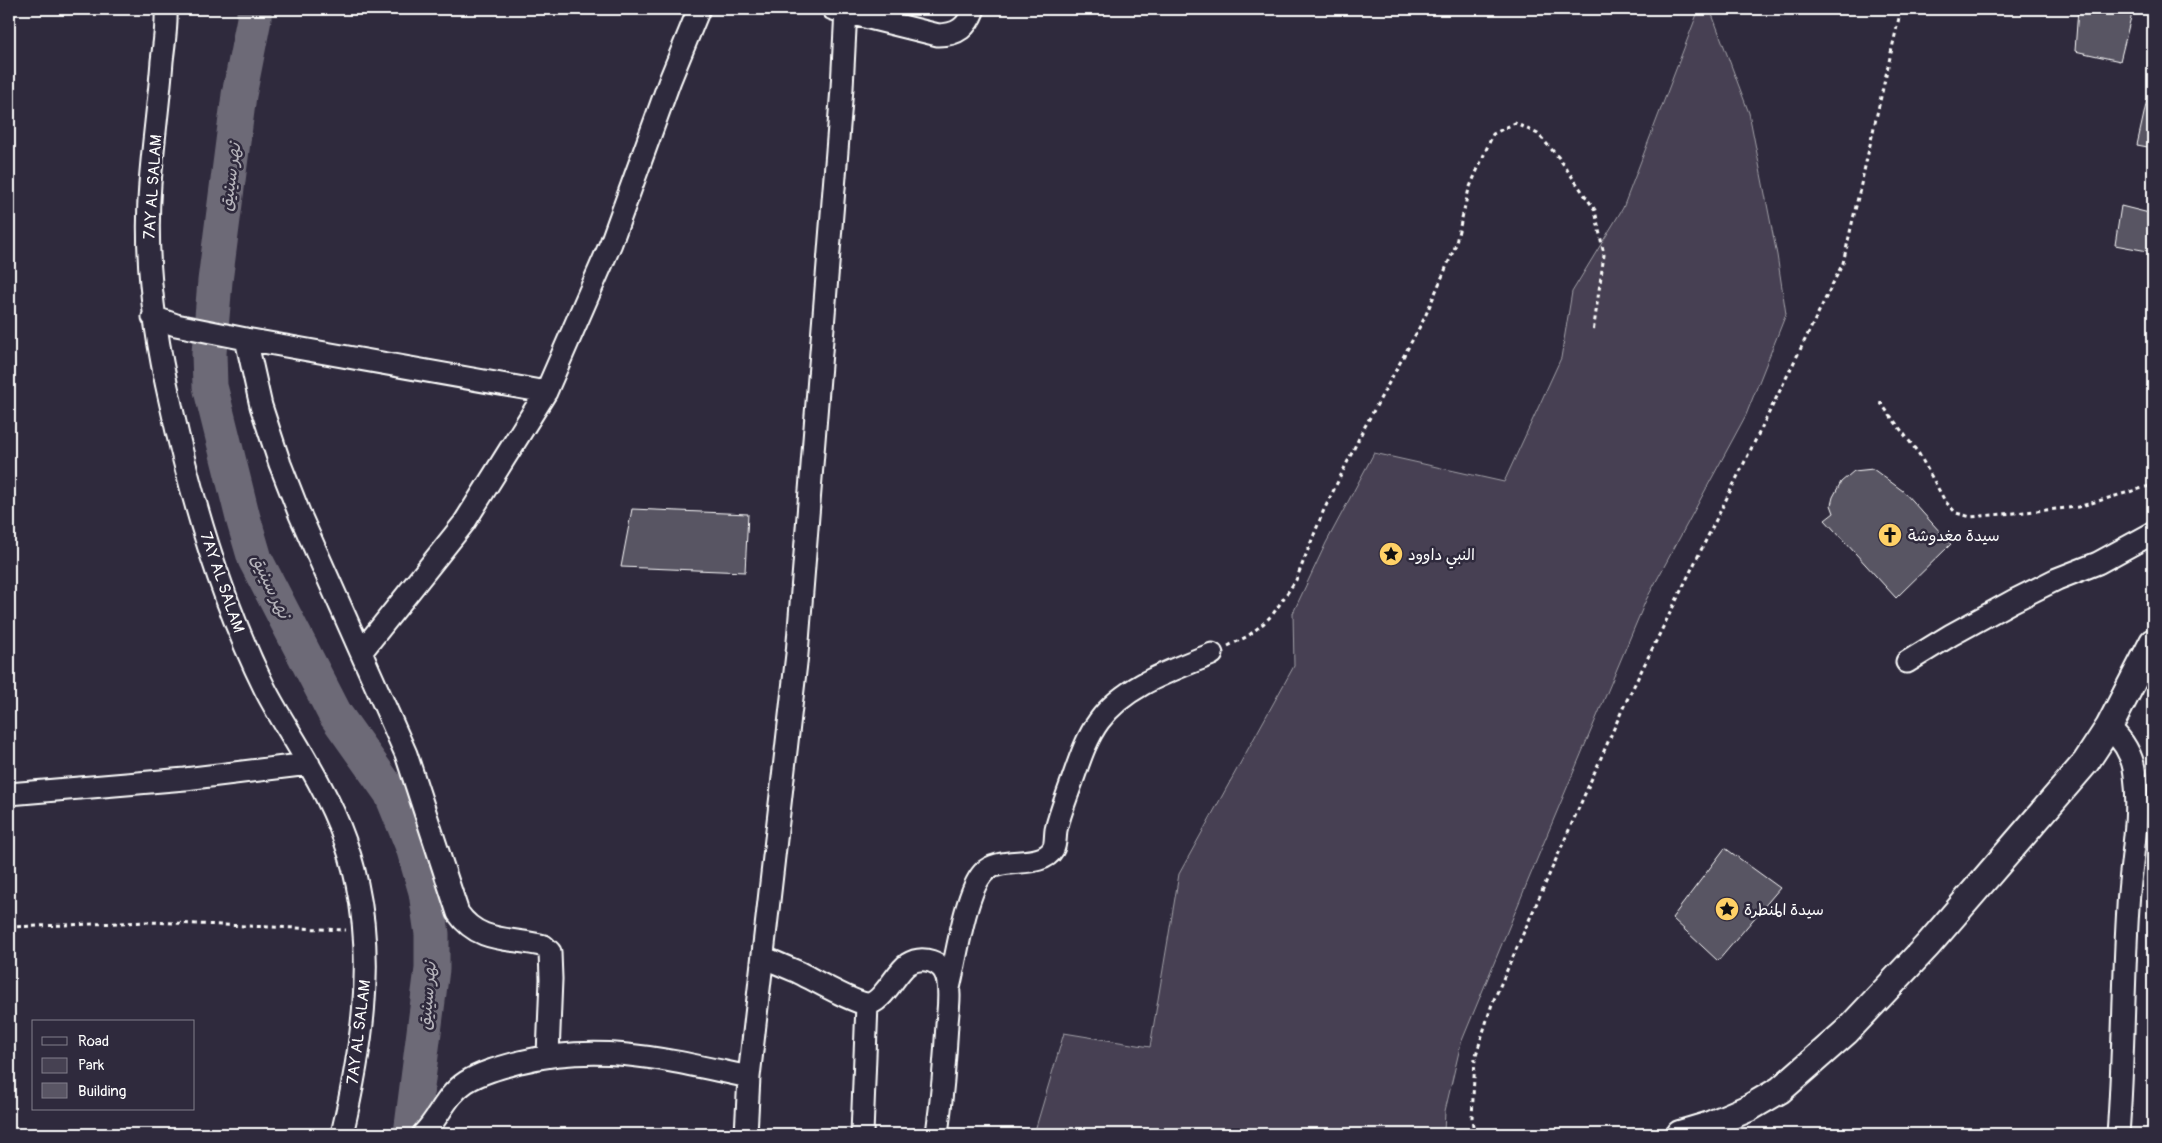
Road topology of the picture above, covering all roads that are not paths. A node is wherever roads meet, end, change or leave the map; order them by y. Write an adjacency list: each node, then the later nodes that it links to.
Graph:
1 (166, 9): 5 (street, 7AY AL SALAM)
2 (699, 9): 7 (street)
3 (974, 9): 4 (street)
4 (841, 10): 16 (street)
5 (153, 318): 6 (street); 14 (street, 7AY AL SALAM)
6 (237, 337): 7 (street); 10 (street)
7 (546, 392): 10 (street)
8 (2153, 533): 12 (street)
9 (2153, 642): 13 (main road)
10 (362, 652): 19 (street)
11 (1212, 654): 17 (street)
12 (1907, 662)
13 (2108, 726): 26 (main road); 27 (street)
14 (309, 764): 15 (street); 21 (street, 7AY AL SALAM)
15 (9, 794)
16 (763, 957): 18 (street); 20 (street)
17 (949, 988): 18 (street); 25 (street)
18 (868, 1004): 24 (street)
19 (548, 1055): 20 (street); 22 (street)
20 (749, 1077): 23 (street)
21 (343, 1134)
22 (422, 1134)
23 (746, 1134)
24 (862, 1134)
25 (938, 1134)
26 (1680, 1134)
27 (2118, 1134)

